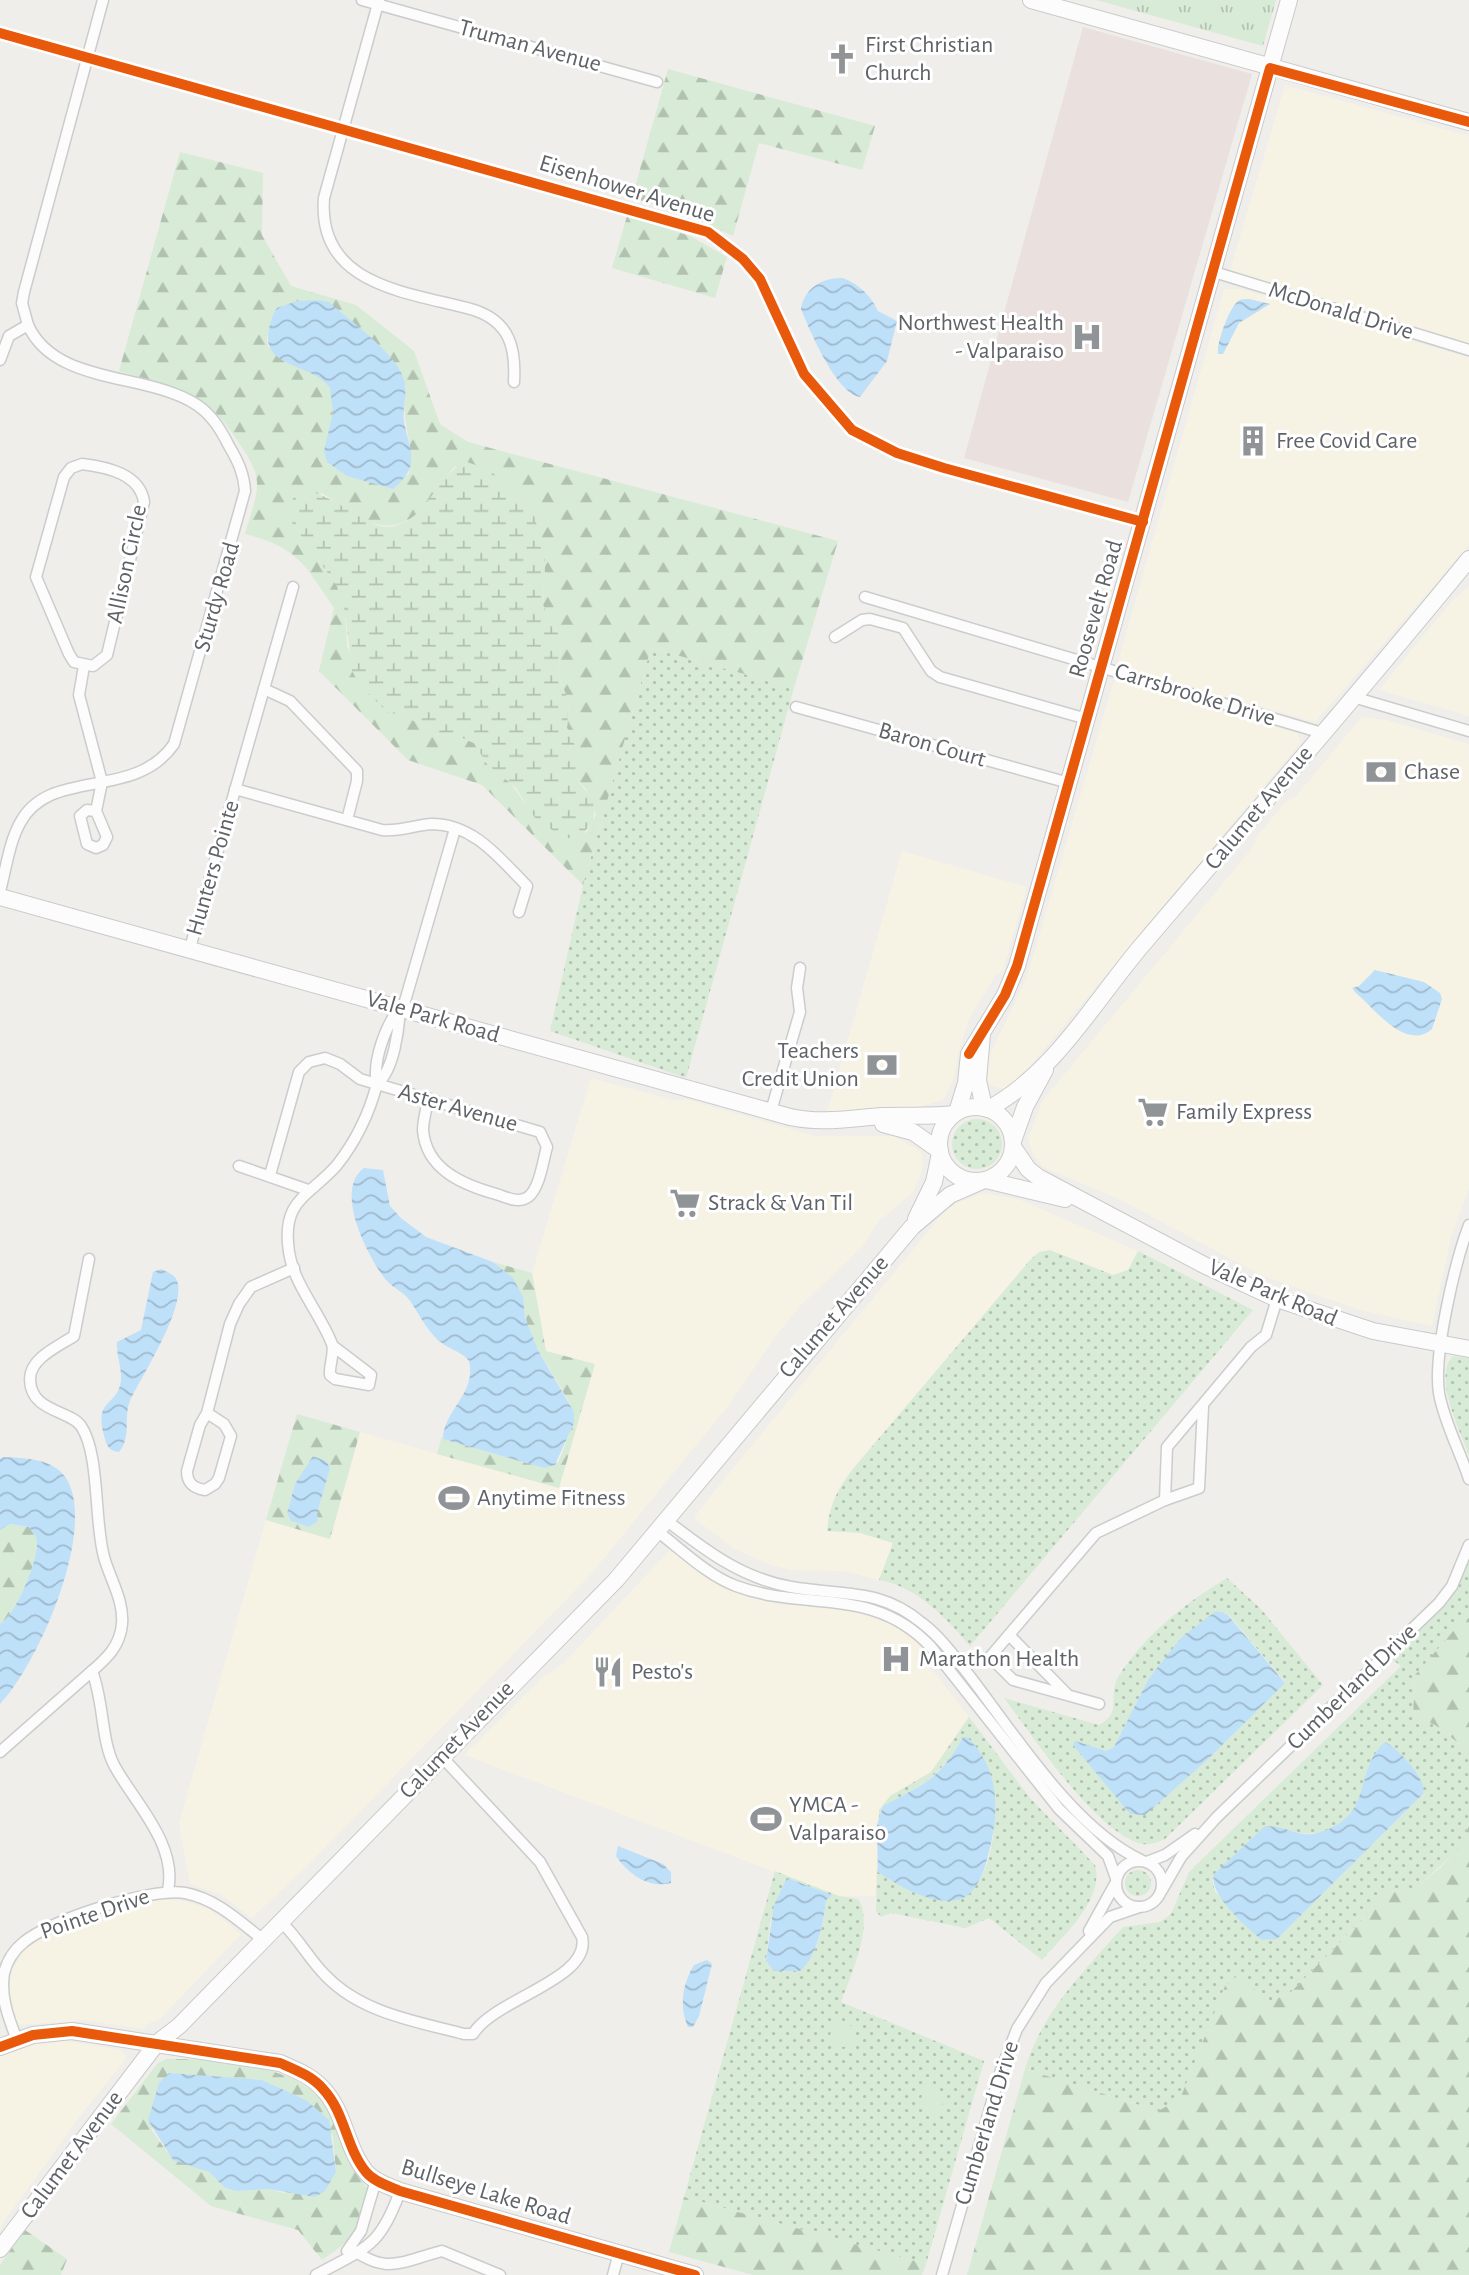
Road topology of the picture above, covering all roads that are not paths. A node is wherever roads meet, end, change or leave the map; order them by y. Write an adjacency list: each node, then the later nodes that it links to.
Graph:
1 (103, 0): 7 (street)
2 (362, 0): 5 (street, Truman Avenue)
3 (1031, 0): 8 (main road)
4 (1289, 0): 8 (main road, Roosevelt Road)
5 (378, 2): 9 (street, Truman Avenue); 11 (street)
6 (0, 33): 7 (street, Eisenhower Avenue)
7 (88, 58): 11 (street, Eisenhower Avenue); 13 (street)
8 (1270, 68): 10 (main road); 12 (main road, Roosevelt Road)
9 (657, 82)
10 (1469, 122)
11 (343, 128): 16 (street); 17 (street, Eisenhower Avenue)
12 (1214, 272): 14 (street, McDonald Drive); 17 (main road, Roosevelt Road)
13 (28, 326): 15 (street); 30 (street, Sturdy Road)
14 (1469, 350)
15 (0, 360)
16 (514, 382)
17 (1143, 522): 23 (main road, Roosevelt Road)
18 (1469, 559): 25 (main road, Calumet Avenue)
19 (293, 587): 24 (street, Hunters Pointe)
20 (865, 597): 23 (street, Carrsbrooke Drive)
21 (835, 637): 27 (street)
22 (84, 666): 22 (street, Allison Circle); 30 (street)
23 (1102, 667): 27 (main road, Roosevelt Road); 29 (street, Carrsbrooke Drive)
24 (264, 689): 32 (street, Hunters Pointe); 34 (street)
25 (1353, 697): 28 (street); 29 (main road, Calumet Avenue)
26 (796, 707): 31 (street, Baron Court)
27 (1087, 719): 31 (main road, Roosevelt Road)
28 (1469, 731)
29 (1322, 733): 43 (main road, Calumet Avenue)
30 (102, 782): 33 (street); 36 (street, Sturdy Road)
31 (1069, 783): 42 (main road, Roosevelt Road)
32 (235, 789): 34 (street, Hunters Pointe); 39 (street, Hunters Pointe)
33 (96, 811)
34 (347, 820): 35 (street, Hunters Pointe)
35 (455, 829): 38 (street, Hunters Pointe); 41 (street)
36 (0, 891)
37 (0, 897): 39 (main road, Vale Park Road)
38 (519, 912)
39 (190, 948): 41 (main road, Vale Park Road)
40 (800, 968): 47 (street)
41 (402, 1008): 44 (street); 47 (main road, Vale Park Road)
42 (982, 1034): 46 (main road, Roosevelt Road); 48 (main road, Roosevelt Road)
43 (1052, 1057): 46 (main road, Calumet Avenue); 50 (main road, Calumet Avenue)
44 (377, 1084): 45 (street, Aster Avenue); 53 (street, Aster Avenue); 55 (street)
45 (428, 1098): 45 (street, Aster Avenue)
46 (986, 1108): 48 (main road); 50 (main road)
47 (771, 1111): 49 (main road, Vale Park Road)
48 (956, 1113): 49 (main road, Vale Park Road); 51 (main road)
49 (867, 1118): 51 (main road, Vale Park Road)
50 (1013, 1144): 54 (main road); 56 (main road, Vale Park Road)
51 (940, 1152): 54 (main road); 58 (main road, Calumet Avenue)
52 (239, 1166): 53 (street)
53 (270, 1175): 55 (street)
54 (984, 1181): 56 (main road, Vale Park Road); 58 (main road, Calumet Avenue)
55 (308, 1190): 60 (street)
56 (1089, 1205): 61 (main road, Vale Park Road)
57 (1469, 1225): 62 (street)
58 (912, 1227): 69 (main road, Calumet Avenue)
59 (89, 1259): 72 (street)
60 (294, 1268): 63 (street); 66 (street)
61 (1278, 1299): 62 (main road, Vale Park Road); 65 (street)
62 (1443, 1345): 64 (main road, Vale Park Road); 67 (street)
63 (333, 1346)
64 (1469, 1349)
65 (1203, 1407): 68 (street); 68 (street)
66 (207, 1413): 66 (street)
67 (1469, 1479)
68 (1165, 1500): 71 (street)
69 (662, 1525): 76 (main road, Calumet Avenue); 78 (street); 79 (street)
70 (1469, 1545): 77 (street, Cumberland Drive)
71 (1009, 1635): 73 (street); 73 (street)
72 (92, 1671): 75 (street); 80 (street)
73 (1067, 1694): 74 (street)
74 (1099, 1704)
75 (0, 1752)
76 (441, 1756): 83 (main road, Calumet Avenue); 83 (street)
77 (1217, 1817): 78 (street, Cumberland Drive); 81 (street, Cumberland Drive)
78 (1144, 1861): 79 (street); 81 (street)
79 (1116, 1881): 82 (street); 85 (street, Cumberland Drive)
80 (168, 1890): 84 (street, Pointe Drive); 86 (street, Pointe Drive)
81 (1162, 1890): 82 (street)
82 (1139, 1907): 85 (street, Cumberland Drive)
83 (280, 1921): 84 (main road, Calumet Avenue)
84 (262, 1939): 87 (main road, Calumet Avenue)
85 (1078, 1948): 98 (street, Cumberland Drive)
86 (17, 2040): 87 (main road, Bullseye Lake Road); 88 (main road, Bullseye Lake Road)
87 (158, 2043): 89 (main road, Bullseye Lake Road); 91 (main road, Calumet Avenue)
88 (0, 2047)
89 (376, 2180): 90 (main road, Bullseye Lake Road); 92 (street)
90 (400, 2191): 92 (street); 93 (main road, Bullseye Lake Road)
91 (0, 2249)
92 (353, 2251): 94 (street); 95 (street)
93 (619, 2253): 96 (street); 97 (main road, Bullseye Lake Road)
94 (318, 2274)
95 (500, 2275)
96 (613, 2275)
97 (695, 2275)
98 (942, 2275)

